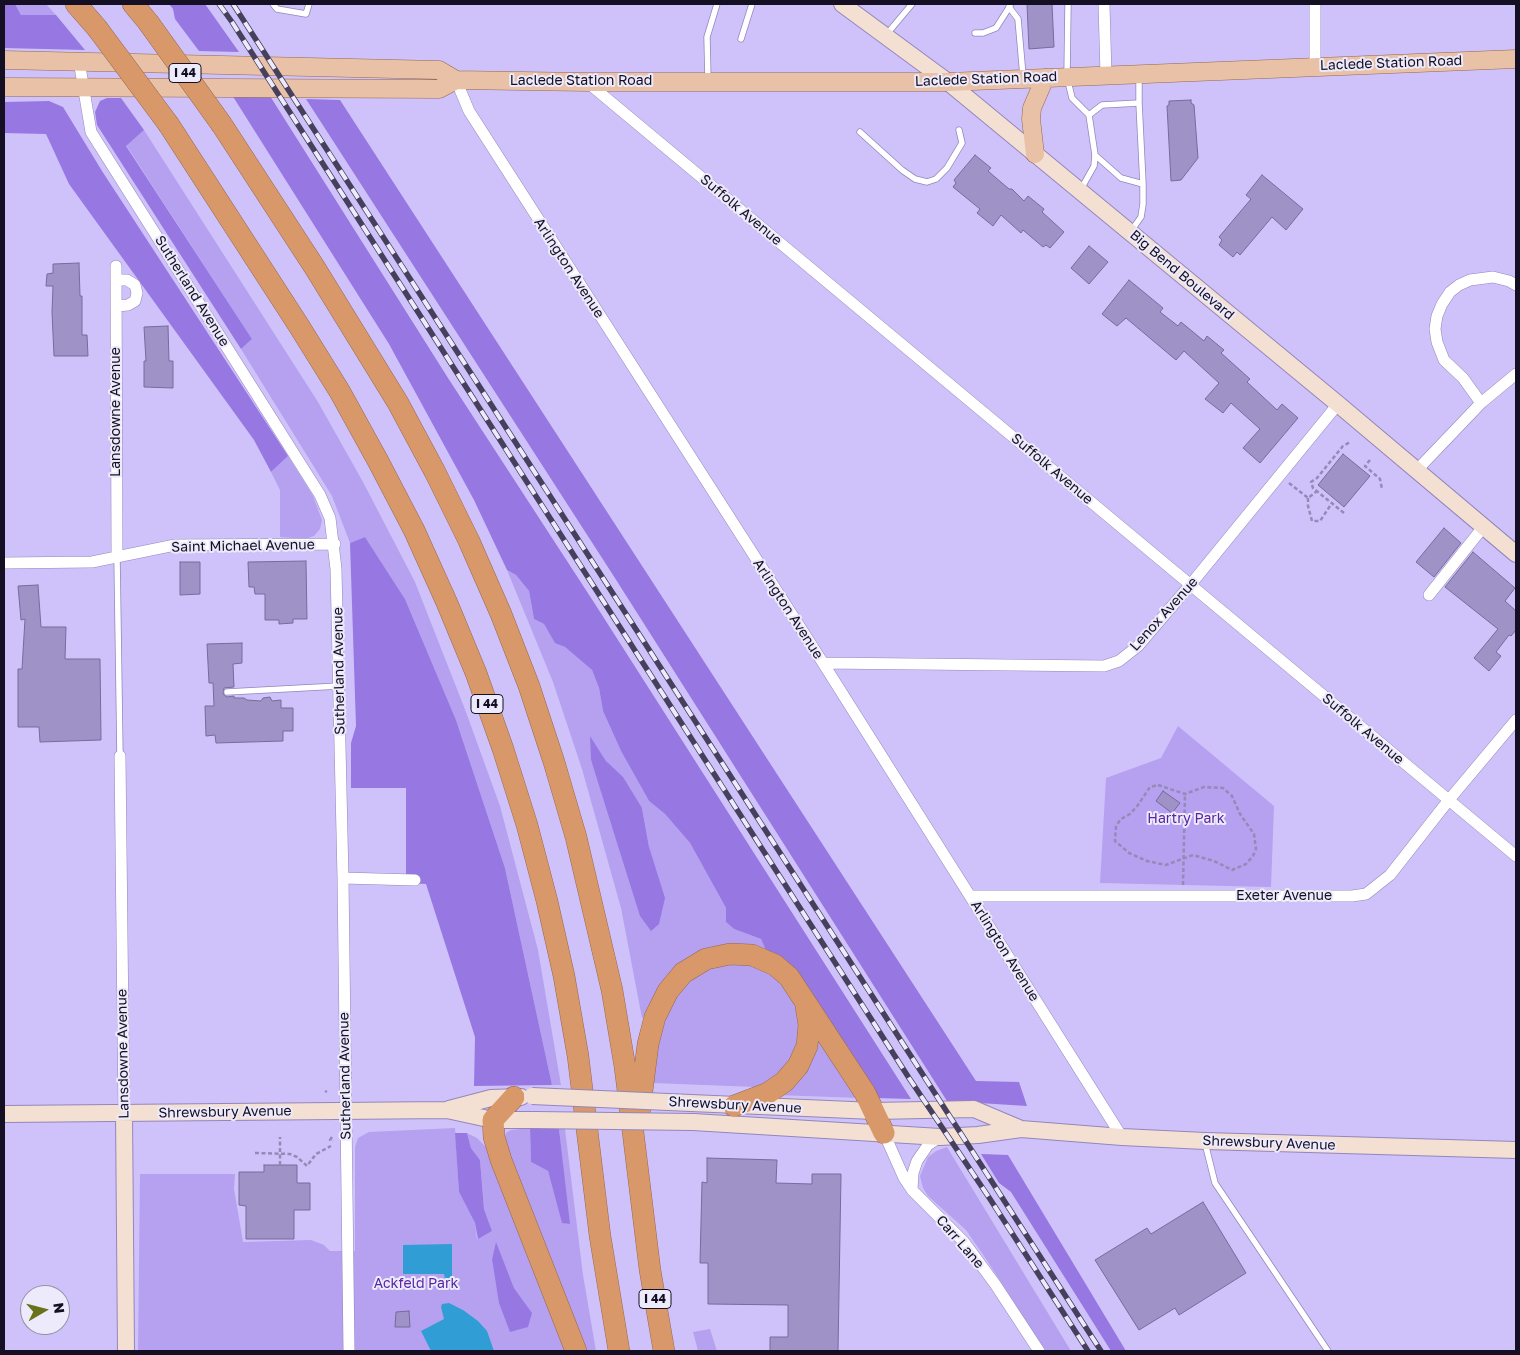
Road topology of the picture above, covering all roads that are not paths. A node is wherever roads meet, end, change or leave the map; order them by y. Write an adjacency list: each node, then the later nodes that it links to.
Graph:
1 (76, 4): 85 (highway, I 44, bridge)
2 (133, 4): 79 (highway, I 44, bridge)
3 (273, 4): 4 (lane)
4 (310, 4)
5 (717, 4): 27 (lane)
6 (752, 4): 15 (lane)
7 (842, 4): 14 (main road, Big Bend Boulevard)
8 (912, 4): 14 (lane)
9 (1068, 4): 22 (lane)
10 (1104, 4): 21 (street)
11 (1315, 4): 19 (street)
12 (1010, 5): 13 (lane); 24 (lane)
13 (975, 33)
14 (885, 36): 28 (main road, Big Bend Boulevard)
15 (741, 39)
16 (1516, 59): 19 (main road, Laclede Station Road)
17 (4, 60): 18 (main road, Laclede Station Road)
18 (79, 61): 25 (main road, Laclede Station Road); 30 (street, Sutherland Avenue)
19 (1315, 66): 20 (main road, Laclede Station Road)
20 (1139, 74): 21 (main road, Laclede Station Road); 31 (lane)
21 (1106, 75): 22 (main road, Laclede Station Road)
22 (1067, 77): 23 (main road, Laclede Station Road); 32 (lane)
23 (1045, 78): 24 (main road, Laclede Station Road); 35 (main road)
24 (1024, 79): 28 (main road, Laclede Station Road)
25 (456, 80): 26 (main road, Laclede Station Road); 30 (main road, Laclede Station Road); 55 (street, Arlington Avenue)
26 (587, 82): 27 (main road, Laclede Station Road); 53 (street, Suffolk Avenue)
27 (708, 82): 28 (main road, Laclede Station Road)
28 (948, 82): 35 (main road, Big Bend Boulevard)
29 (4, 87): 30 (main road, Laclede Station Road)
30 (84, 88): 49 (street, Sutherland Avenue)
31 (1139, 103): 32 (lane); 37 (lane)
32 (1089, 115): 36 (lane)
33 (959, 130): 34 (lane)
34 (860, 132)
35 (1035, 154): 38 (main road, Big Bend Boulevard)
36 (1095, 155): 37 (lane); 38 (lane)
37 (1143, 184): 39 (lane)
38 (1080, 191): 39 (main road, Big Bend Boulevard)
39 (1130, 232): 46 (main road, Big Bend Boulevard)
40 (116, 266): 41 (street, Lansdowne Avenue)
41 (116, 280): 43 (street, Lansdowne Avenue); 43 (street)
42 (1516, 285): 45 (street)
43 (116, 306): 51 (street, Lansdowne Avenue)
44 (1516, 374): 45 (street)
45 (1481, 403): 47 (street)
46 (1338, 404): 47 (main road, Big Bend Boulevard); 53 (street, Lenox Avenue)
47 (1417, 470): 48 (main road, Big Bend Boulevard)
48 (1484, 526): 50 (main road, Big Bend Boulevard); 54 (street)
49 (334, 544): 51 (street, Saint Michael Avenue); 56 (street, Sutherland Avenue)
50 (1516, 554)
51 (117, 557): 52 (street, Saint Michael Avenue); 59 (lane)
52 (4, 562)
53 (1191, 584): 55 (street, Lenox Avenue); 60 (street, Suffolk Avenue)
54 (1429, 594)
55 (823, 662): 64 (street, Arlington Avenue)
56 (339, 686): 57 (lane); 62 (street, Sutherland Avenue)
57 (227, 692)
58 (1516, 720): 60 (street, Exeter Avenue)
59 (120, 756): 72 (street, Lansdowne Avenue)
60 (1448, 801): 61 (street, Suffolk Avenue); 64 (street, Exeter Avenue)
61 (1516, 856)
62 (343, 878): 63 (street); 69 (street, Sutherland Avenue)
63 (415, 880)
64 (970, 896): 77 (street, Arlington Avenue)
65 (805, 1001): 67 (highway); 70 (highway); 79 (highway)
66 (523, 1097): 67 (main road, Shrewsbury Avenue, bridge); 68 (main road, Shrewsbury Avenue); 73 (highway)
67 (734, 1106): 70 (main road, Shrewsbury Avenue)
68 (447, 1110): 69 (main road, Shrewsbury Avenue); 73 (main road, Shrewsbury Avenue)
69 (345, 1111): 72 (main road, Shrewsbury Avenue); 83 (street, Sutherland Avenue)
70 (874, 1111): 74 (main road, Shrewsbury Avenue); 75 (highway)
71 (4, 1114): 72 (main road, Shrewsbury Avenue)
72 (124, 1114): 82 (main road, Lansdowne Avenue)
73 (494, 1120): 75 (main road, Shrewsbury Avenue, bridge); 84 (highway)
74 (1022, 1129): 76 (main road, Shrewsbury Avenue); 77 (main road, Shrewsbury Avenue)
75 (884, 1133): 76 (main road, Shrewsbury Avenue); 81 (street, Carr Lane)
76 (940, 1137): 81 (street)
77 (1122, 1137): 78 (main road, Shrewsbury Avenue)
78 (1205, 1141): 80 (main road, Shrewsbury Avenue); 88 (lane)
79 (635, 1145): 86 (highway, I 44)
80 (1516, 1150)
81 (912, 1190): 87 (street, Carr Lane)
82 (126, 1351)
83 (349, 1351)
84 (576, 1351)
85 (619, 1351)
86 (664, 1351)
87 (1039, 1351)
88 (1328, 1351)

